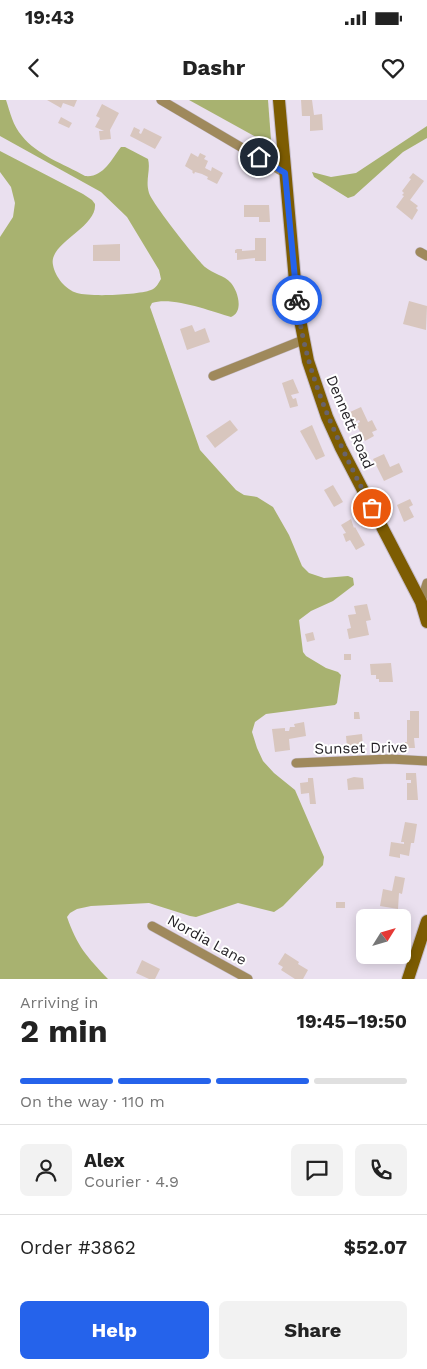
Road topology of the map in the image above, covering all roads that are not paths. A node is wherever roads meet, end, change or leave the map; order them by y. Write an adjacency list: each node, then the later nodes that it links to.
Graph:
1 (161, 100): 3 (street)
2 (279, 100): 3 (street, Dennett Road)
3 (285, 173): 4 (street, Dennett Road)
4 (303, 340): 5 (street); 7 (street, Dennett Road)
5 (213, 376)
6 (427, 584): 7 (street)
7 (421, 602): 8 (street, Dennett Road)
8 (427, 622)
9 (427, 761): 10 (street, Sunset Drive)
10 (296, 763)
11 (427, 920): 14 (street)
12 (152, 926): 13 (street, Nordia Lane)
13 (248, 979)
14 (408, 979)

